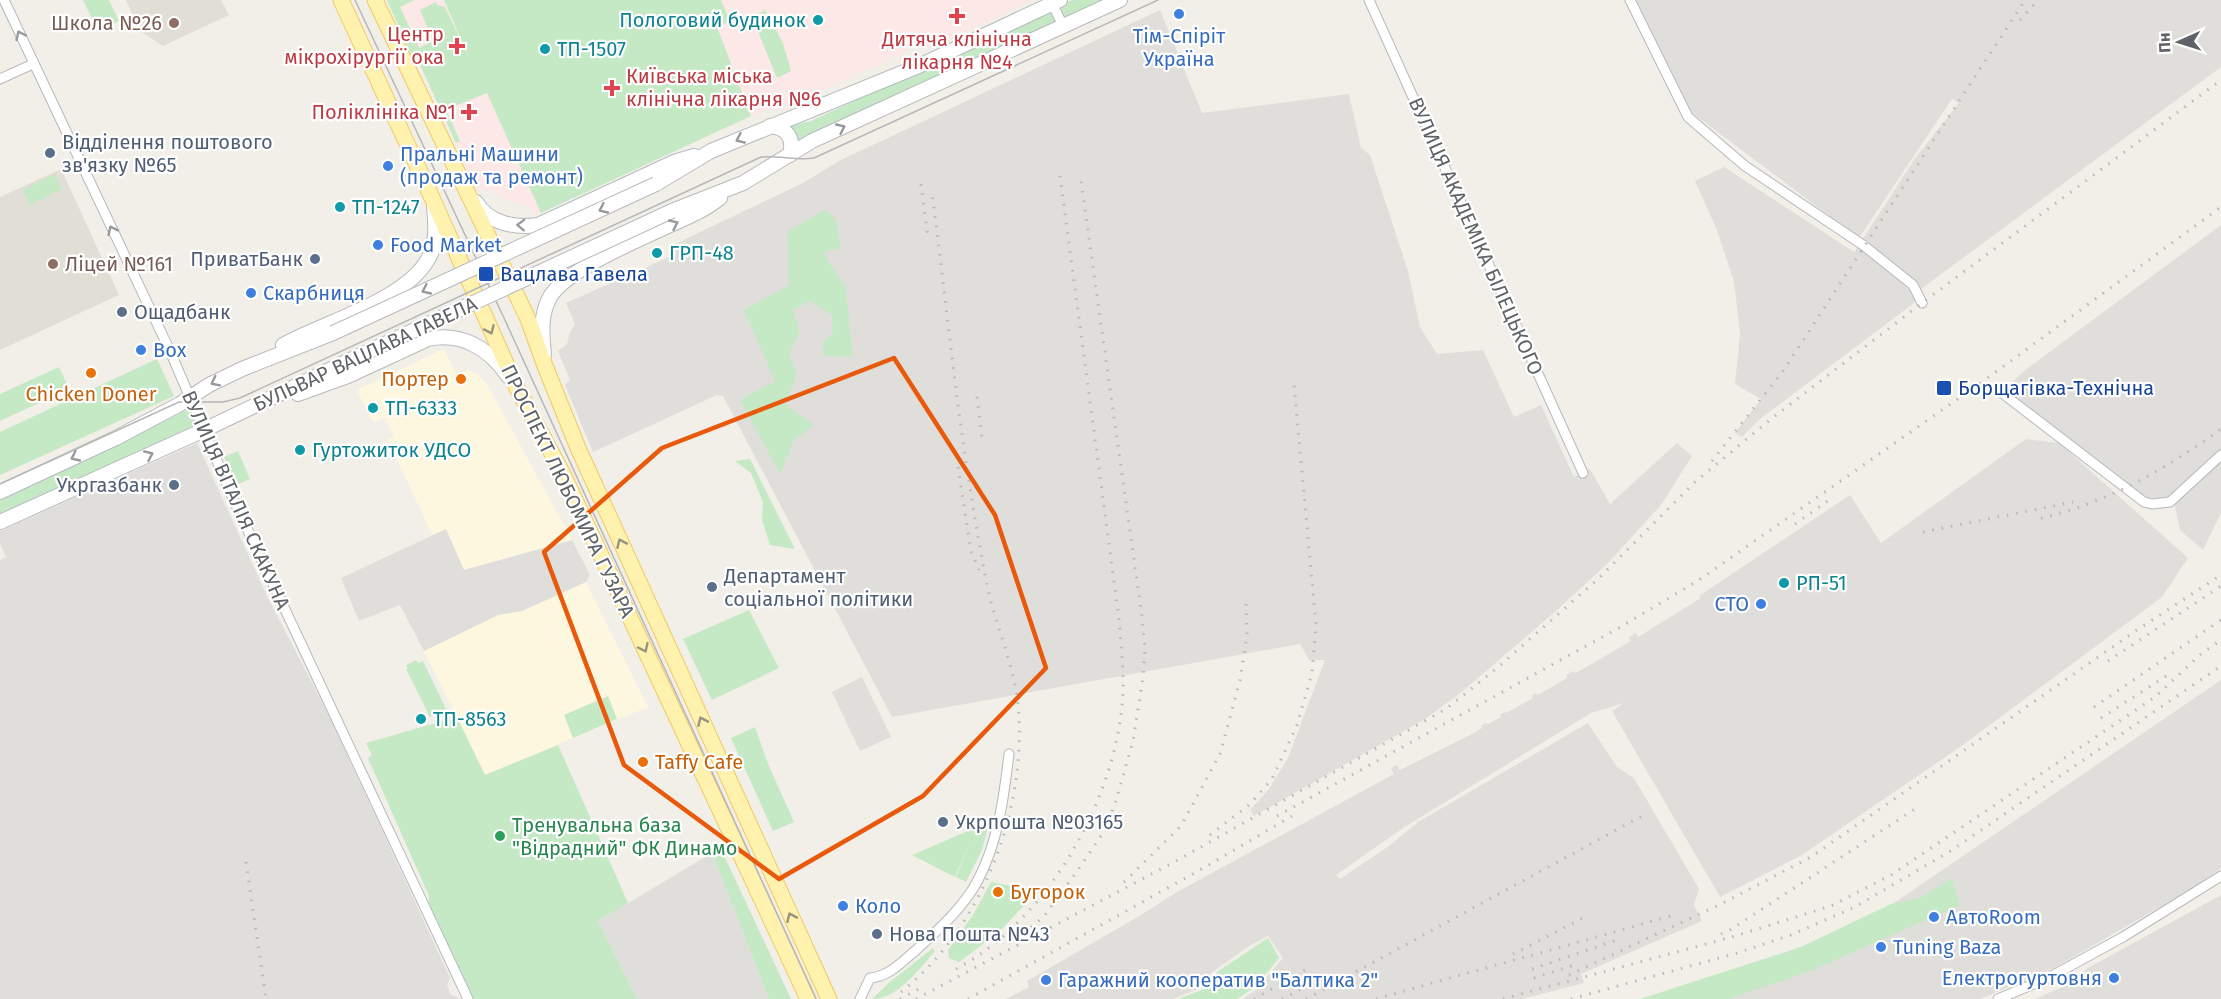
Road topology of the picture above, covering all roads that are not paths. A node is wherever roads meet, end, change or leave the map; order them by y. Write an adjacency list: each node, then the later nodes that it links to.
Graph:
1 (4, 0): 9 (street, ВУЛИЦЯ ВІТАЛІЯ СКАКУНА, one-way to 1)
2 (341, 0): 16 (main road, ПРОСПЕКТ ЛЮБОМИРА ГУЗАРА)
3 (375, 0): 14 (main road, ПРОСПЕКТ ЛЮБОМИРА ГУЗАРА)
4 (1120, 0): 8 (main road, БУЛЬВАР ВАЦЛАВА ГАВЕЛА)
5 (1369, 0): 26 (street, ВУЛИЦЯ АКАДЕМІКА БІЛЕЦЬКОГО)
6 (1630, 0): 17 (street)
7 (1054, 1): 8 (street); 11 (main road, БУЛЬВАР ВАЦЛАВА ГАВЕЛА)
8 (1063, 26): 13 (main road, БУЛЬВАР ВАЦЛАВА ГАВЕЛА, one-way to 8)
9 (33, 64): 10 (street); 22 (street, ВУЛИЦЯ ВІТАЛІЯ СКАКУНА, one-way to 9)
10 (0, 80)
11 (768, 126): 12 (main road, БУЛЬВАР ВАЦЛАВА ГАВЕЛА, one-way to 12); 13 (main road)
12 (711, 151): 14 (main road, one-way to 14); 19 (main road, БУЛЬВАР ВАЦЛАВА ГАВЕЛА, one-way to 19, bridge)
13 (790, 155): 15 (main road, БУЛЬВАР ВАЦЛАВА ГАВЕЛА)
14 (464, 183): 18 (main road, ПРОСПЕКТ ЛЮБОМИРА ГУЗАРА)
15 (743, 183): 18 (main road, one-way to 15); 23 (main road, БУЛЬВАР ВАЦЛАВА ГАВЕЛА, bridge)
16 (433, 200): 19 (main road); 20 (main road, ПРОСПЕКТ ЛЮБОМИРА ГУЗАРА, one-way to 20)
17 (1922, 303)
18 (544, 366): 33 (main road, ПРОСПЕКТ ЛЮБОМИРА ГУЗАРА, one-way to 18)
19 (242, 369): 22 (main road, БУЛЬВАР ВАЦЛАВА ГАВЕЛА, one-way to 22)
20 (517, 388): 23 (main road); 32 (main road, ПРОСПЕКТ ЛЮБОМИРА ГУЗАРА, one-way to 32)
21 (2002, 393): 25 (street)
22 (190, 397): 24 (street, ВУЛИЦЯ ВІТАЛІЯ СКАКУНА); 27 (main road, БУЛЬВАР ВАЦЛАВА ГАВЕЛА, one-way to 27)
23 (242, 412): 24 (main road, БУЛЬВАР ВАЦЛАВА ГАВЕЛА)
24 (204, 430): 28 (main road, БУЛЬВАР ВАЦЛАВА ГАВЕЛА, one-way to 24); 31 (street, ВУЛИЦЯ ВІТАЛІЯ СКАКУНА)
25 (2221, 455)
26 (1583, 473)
27 (0, 492)
28 (0, 522)
29 (1009, 754): 34 (street)
30 (2221, 876): 35 (street)
31 (468, 999)
32 (808, 999)
33 (830, 999)
34 (860, 999)
35 (1998, 999)

